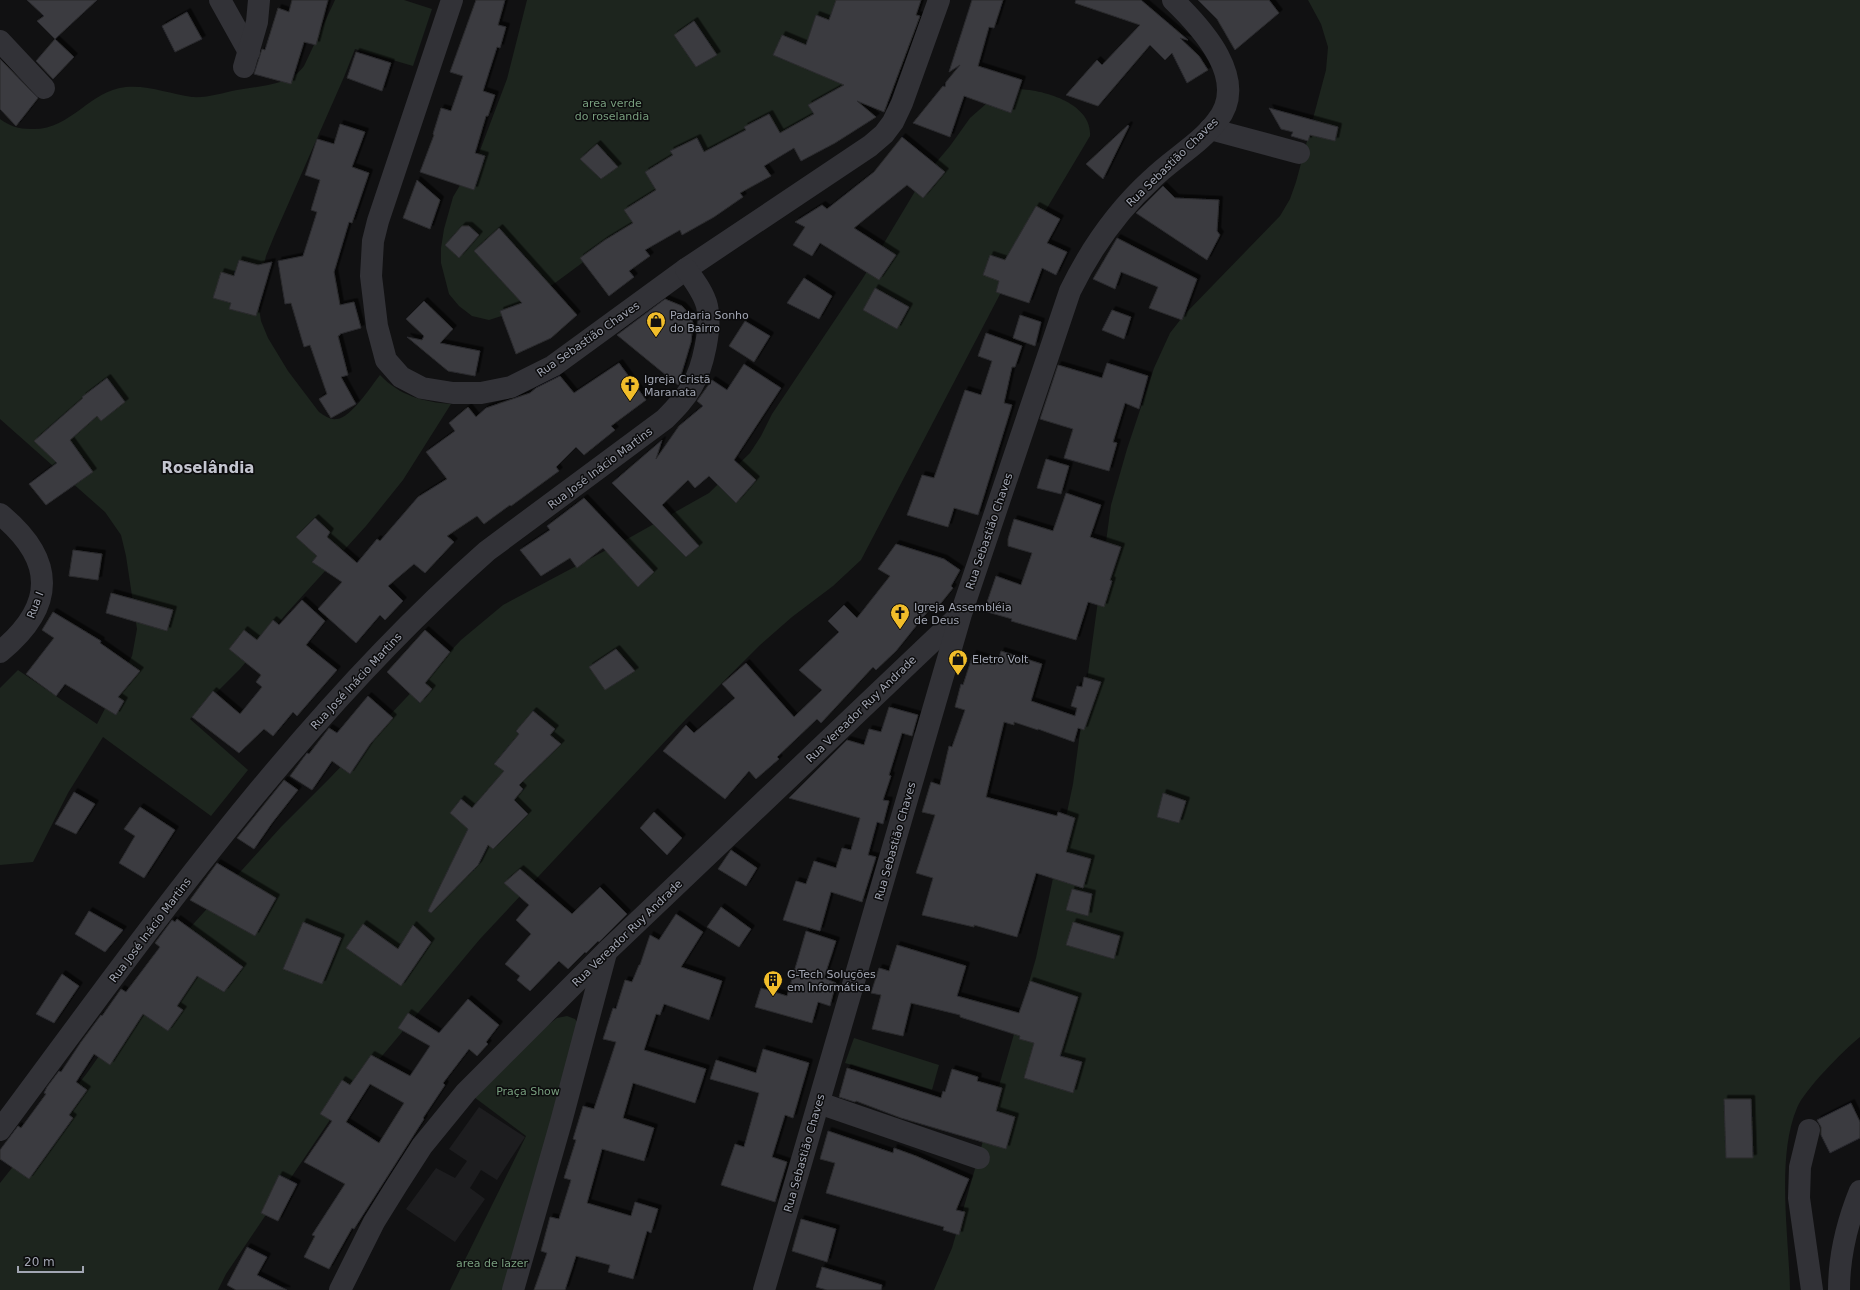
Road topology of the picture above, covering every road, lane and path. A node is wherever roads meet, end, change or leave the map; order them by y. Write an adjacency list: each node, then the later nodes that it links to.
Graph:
1 (220, 0): 2 (street)
2 (259, 0)
3 (452, 0): 10 (street, Rua Sebastião Chaves)
4 (939, 0): 10 (street, Rua Sebastião Chaves)
5 (1173, 0): 8 (street, Rua Sebastião Chaves)
6 (0, 41): 7 (street)
7 (44, 88)
8 (1210, 129): 9 (street); 12 (street, Rua Sebastião Chaves)
9 (1299, 153)
10 (686, 269): 16 (street, Rua José Inácio Martins)
11 (0, 514): 13 (street, Rua I)
12 (961, 614): 14 (street, Rua Vereador Ruy Andrade); 15 (street, Rua Sebastião Chaves)
13 (0, 652)
14 (607, 951): 20 (street, Rua Vereador Ruy Andrade); 21 (street)
15 (819, 1103): 18 (street); 22 (street, Rua Sebastião Chaves)
16 (0, 1130)
17 (1809, 1130): 23 (street)
18 (978, 1158)
19 (1860, 1191): 24 (street)
20 (340, 1290)
21 (513, 1290)
22 (764, 1290)
23 (1812, 1290)
24 (1840, 1290)

